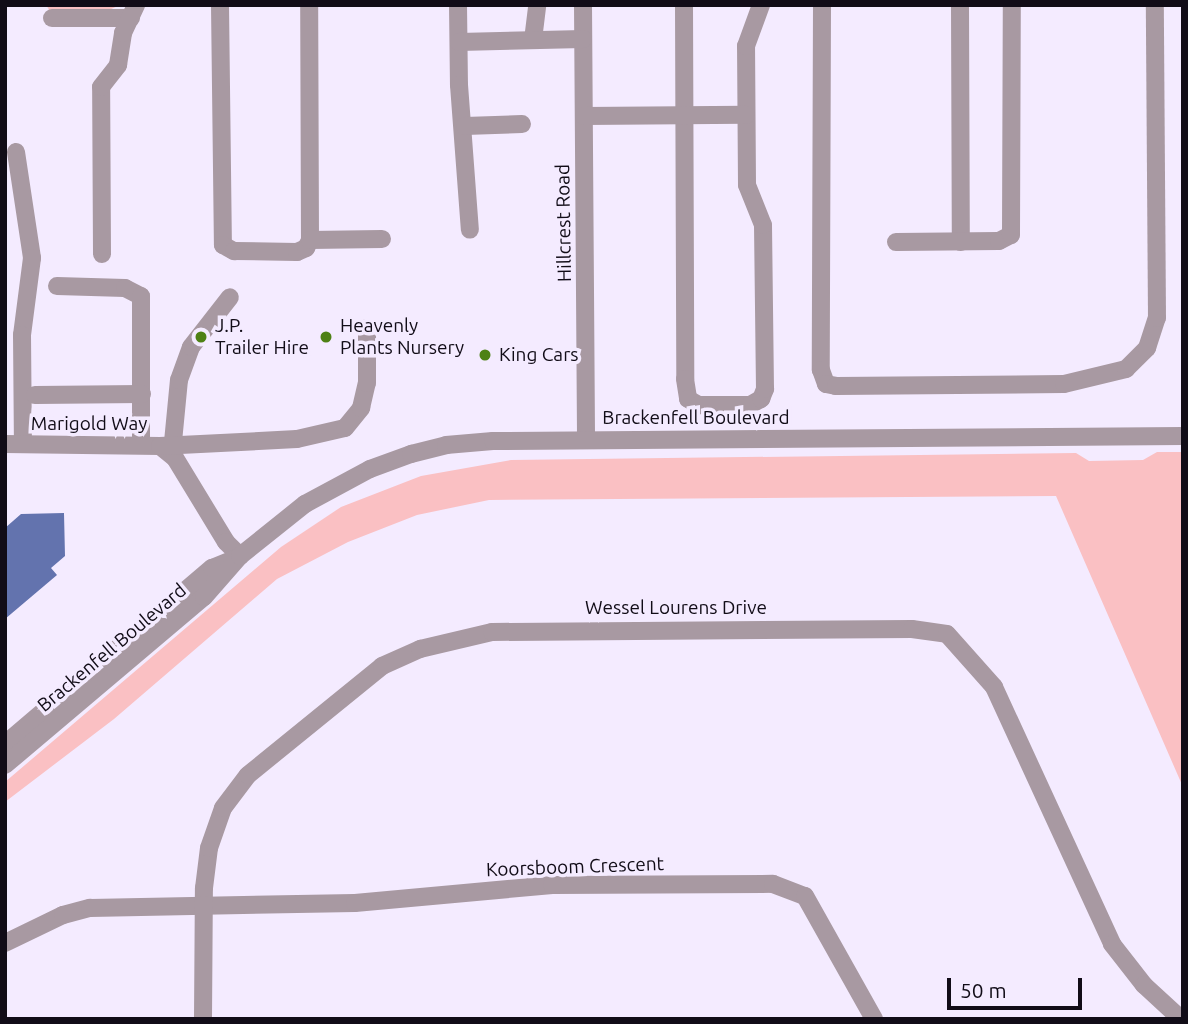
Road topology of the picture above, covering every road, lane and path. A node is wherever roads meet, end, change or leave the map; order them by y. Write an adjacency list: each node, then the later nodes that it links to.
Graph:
1 (220, 5): 25 (street)
2 (309, 5): 25 (street)
3 (458, 5): 16 (street)
4 (537, 5): 15 (street)
5 (583, 5): 14 (street, Hillcrest Road)
6 (684, 5): 17 (street)
7 (761, 5): 18 (street)
8 (822, 5): 11 (street)
9 (960, 5): 27 (street)
10 (1012, 5): 27 (street)
11 (1155, 5)
12 (133, 12): 13 (street); 28 (street)
13 (52, 18)
14 (583, 39): 15 (street); 19 (street, Hillcrest Road)
15 (533, 40): 16 (street)
16 (458, 42): 21 (street)
17 (684, 115): 18 (street); 18 (street); 19 (street)
18 (746, 115)
19 (583, 116): 35 (street, Hillcrest Road)
20 (522, 124): 21 (street)
21 (465, 126): 23 (street)
22 (16, 152): 36 (street)
23 (470, 230)
24 (382, 239): 25 (street)
25 (310, 240)
26 (896, 242): 27 (street)
27 (961, 242)
28 (102, 254)
29 (57, 286): 33 (street)
30 (230, 297): 38 (street)
31 (367, 328): 38 (street)
32 (35, 394): 33 (street)
33 (142, 394): 37 (street)
34 (1183, 436): 35 (street, Brackenfell Boulevard)
35 (586, 440): 39 (street, Brackenfell Boulevard)
36 (14, 444): 37 (street, Marigold Way)
37 (141, 444): 38 (street, Marigold Way)
38 (167, 444): 39 (street, Marigold Way)
39 (240, 556): 40 (street, Brackenfell Boulevard); 41 (street, Brackenfell Boulevard)
40 (9, 738)
41 (5, 765)
42 (203, 905): 43 (street, Koorsboom Crescent); 44 (street, Wessel Lourens Drive); 45 (street, Koorsboom Crescent); 46 (street, Wessel Lourens Drive)
43 (5, 943)
44 (204, 1019)
45 (874, 1019)
46 (1181, 1019)

